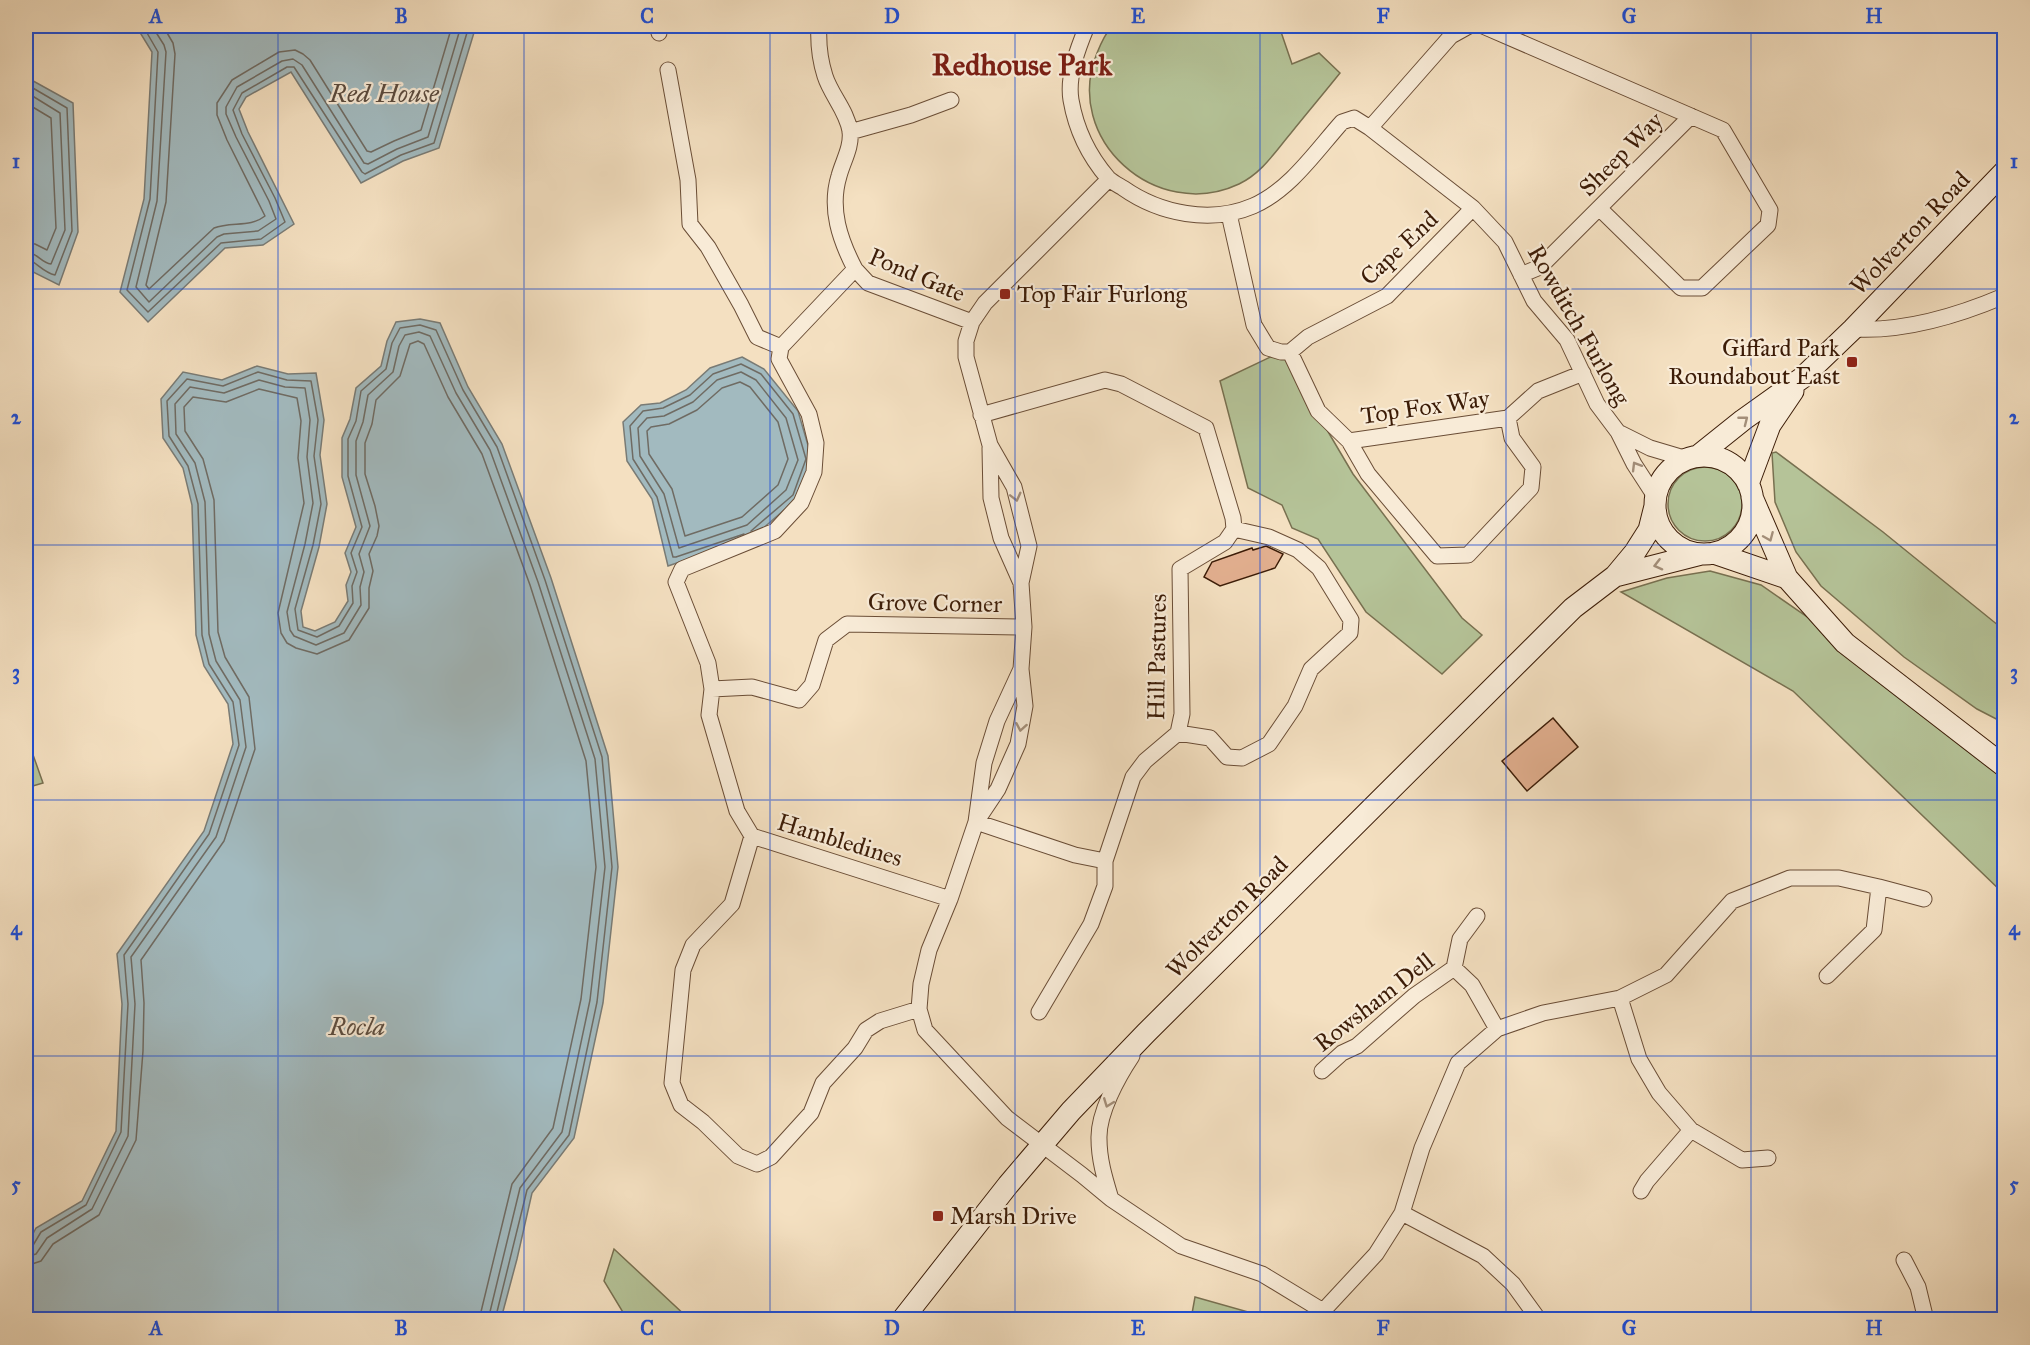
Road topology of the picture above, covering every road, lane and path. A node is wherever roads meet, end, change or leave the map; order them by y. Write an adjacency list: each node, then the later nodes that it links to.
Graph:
1 (819, 26): 9 (street)
2 (1087, 26): 11 (street, Rowditch Furlong)
3 (1469, 26): 8 (street)
4 (1483, 26): 7 (street, Sheep Way)
5 (668, 70): 21 (street)
6 (951, 100): 9 (street)
7 (1691, 116): 13 (street, Sheep Way); 13 (street)
8 (1370, 128): 12 (street, Rowditch Furlong); 14 (street, Rowditch Furlong)
9 (850, 132): 15 (street)
10 (2004, 172): 19 (street, Wolverton Road)
11 (1109, 179): 14 (street, Rowditch Furlong); 18 (street)
12 (1473, 208): 16 (street, Rowditch Furlong); 20 (street, Cape End)
13 (1599, 208): 16 (street, Sheep Way)
14 (1229, 214): 20 (street)
15 (855, 270): 18 (street, Pond Gate); 21 (street, Pond Gate)
16 (1521, 275): 22 (street, Rowditch Furlong)
17 (2004, 296): 19 (street, Wolverton Road)
18 (972, 322): 24 (street)
19 (1853, 329): 23 (street, Wolverton Road)
20 (1290, 352): 27 (street)
21 (780, 353): 39 (street, Hambledines)
22 (1583, 373): 25 (street); 26 (street, Rowditch Furlong)
23 (1802, 378): 29 (street, Wolverton Road, one-way to 23); 30 (street, Wolverton Road)
24 (981, 415): 28 (street); 32 (street)
25 (1508, 418): 27 (street, Top Fox Way); 27 (street)
26 (1618, 432): 29 (street, Rowditch Furlong); 31 (street, Rowditch Furlong, one-way to 26)
27 (1349, 441)
28 (990, 445): 36 (street); 36 (street, one-way to 36)
29 (1692, 458): 30 (street); 31 (street)
30 (1750, 490): 33 (street); 35 (street, one-way to 35)
31 (1655, 502): 33 (street); 34 (street, Wolverton Road)
32 (1234, 529): 40 (street, Hill Pastures); 40 (street)
33 (1707, 553): 34 (street, Wolverton Road, one-way to 34); 35 (street)
34 (1615, 576): 55 (street, Wolverton Road)
35 (1787, 578): 41 (street)
36 (1021, 583): 37 (street)
37 (1024, 627): 38 (street); 39 (street, Grove Corner)
38 (1021, 669): 42 (street); 42 (street, one-way to 42)
39 (712, 689): 43 (street, Hambledines)
40 (1178, 733): 44 (street, Hill Pastures)
41 (2004, 766)
42 (976, 822): 44 (street); 46 (street)
43 (752, 836): 46 (street, Hambledines); 52 (street)
44 (1105, 861): 53 (street, Hill Pastures)
45 (1880, 887): 47 (street); 50 (street); 51 (street)
46 (950, 899): 52 (street)
47 (1924, 899)
48 (1477, 916): 49 (street, Rowsham Dell)
49 (1454, 968): 54 (street, Rowsham Dell); 56 (street, Rowsham Dell)
50 (1827, 976)
51 (1620, 998): 54 (street); 57 (street)
52 (919, 1009): 58 (street)
53 (1039, 1012)
54 (1497, 1029): 62 (street)
55 (1146, 1033): 58 (street, Wolverton Road); 61 (street, one-way to 61)
56 (1322, 1071)
57 (1691, 1130): 59 (street); 60 (street)
58 (1042, 1145): 61 (street); 65 (street, Wolverton Road)
59 (1768, 1158)
60 (1641, 1191)
61 (1111, 1199): 64 (street)
62 (1402, 1213): 64 (street); 66 (street)
63 (1904, 1260): 67 (street)
64 (1325, 1315)
65 (902, 1320)
66 (1539, 1320)
67 (1926, 1320)

